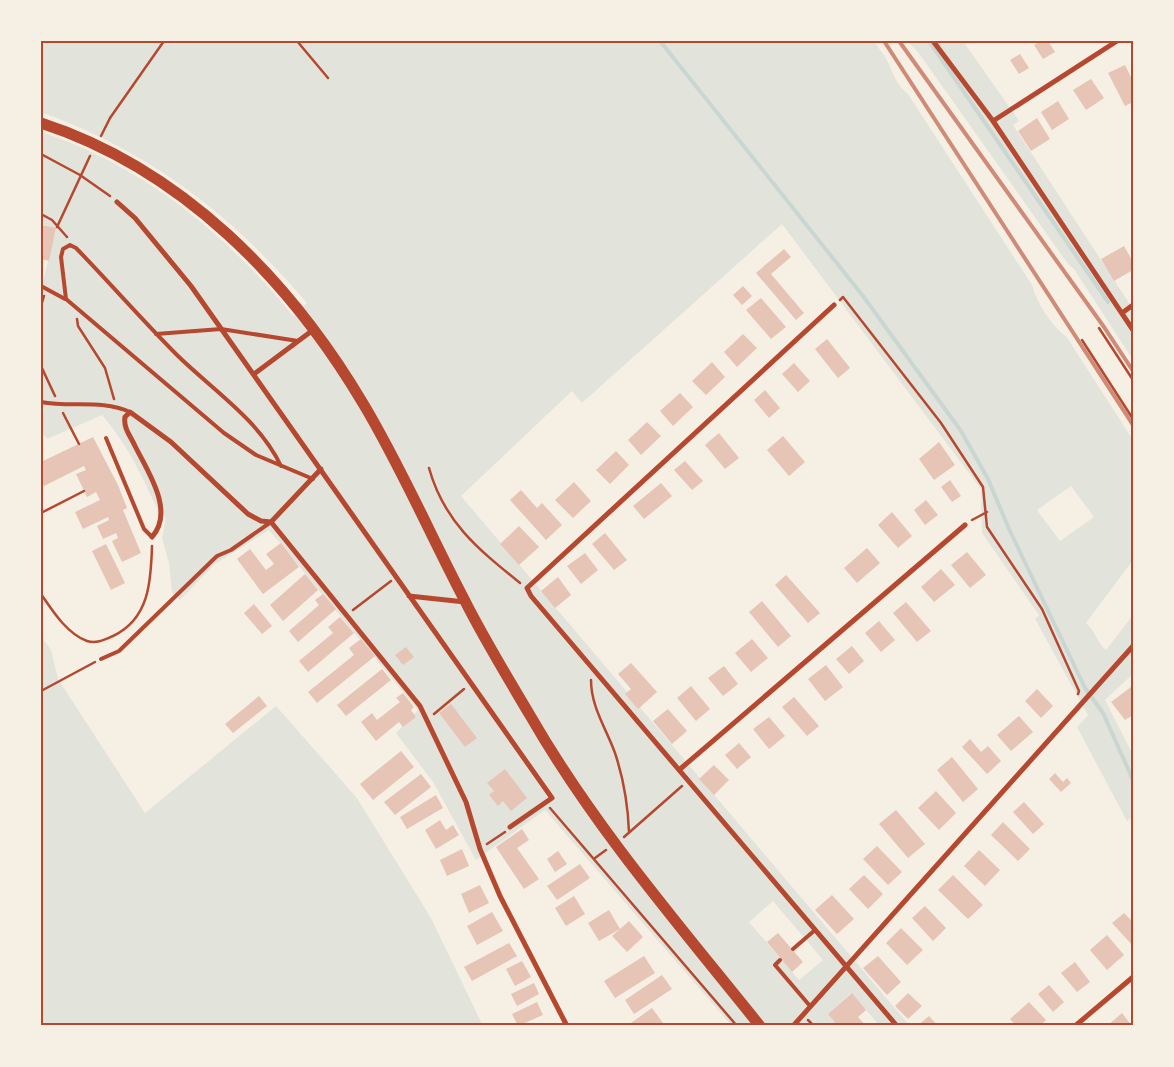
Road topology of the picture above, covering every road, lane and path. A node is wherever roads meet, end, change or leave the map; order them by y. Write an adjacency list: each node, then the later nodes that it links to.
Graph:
1 (164, 41): 8 (path)
2 (297, 41): 5 (path)
3 (933, 41): 6 (street)
4 (1117, 41): 6 (street)
5 (328, 78)
6 (993, 121): 18 (street)
7 (41, 123): 8 (main road)
8 (96, 145): 10 (path); 21 (main road)
9 (41, 154): 10 (path)
10 (80, 175): 11 (path); 12 (path)
11 (117, 202): 20 (street)
12 (41, 214)
13 (41, 286): 14 (lane)
14 (66, 299): 17 (lane); 23 (lane)
15 (834, 305): 38 (path); 44 (street)
16 (1133, 305): 18 (street)
17 (75, 308): 29 (path); 33 (lane)
18 (1122, 313): 22 (street)
19 (1099, 328): 27 (path)
20 (221, 329): 23 (lane); 25 (lane); 26 (street)
21 (314, 329): 25 (street); 47 (main road)
22 (1133, 330)
23 (156, 334): 33 (lane)
24 (1082, 340): 31 (path)
25 (298, 341): 26 (street)
26 (254, 374): 35 (street)
27 (1133, 380)
28 (41, 402): 29 (lane)
29 (116, 406): 30 (lane)
30 (130, 412): 40 (street); 42 (street)
31 (1133, 419)
32 (106, 438): 42 (lane)
33 (281, 466): 36 (lane)
34 (429, 468): 44 (path)
35 (321, 469): 36 (street); 43 (street)
36 (313, 479): 40 (street)
37 (84, 491): 39 (path)
38 (986, 512): 41 (path); 54 (path)
39 (41, 513)
40 (271, 522): 48 (street); 50 (lane)
41 (965, 525): 56 (street)
42 (152, 537): 45 (path)
43 (396, 578): 46 (street); 48 (path)
44 (527, 588): 51 (street)
45 (41, 594)
46 (408, 596): 47 (street); 52 (street)
47 (465, 602): 62 (main road)
48 (346, 615): 55 (street)
49 (1133, 646): 54 (street)
50 (101, 659): 53 (path)
51 (597, 674): 56 (street); 60 (path)
52 (470, 683): 55 (path); 58 (street)
53 (41, 691)
54 (1082, 704): 68 (street)
55 (427, 720): 63 (street)
56 (679, 770): 57 (street)
57 (688, 780): 60 (path); 65 (street)
58 (547, 802): 59 (street); 64 (path)
59 (510, 827)
60 (629, 832): 62 (path)
61 (503, 835): 63 (path)
62 (615, 844): 64 (path); 73 (main road)
63 (480, 849): 71 (street)
64 (594, 858): 72 (path)
65 (815, 930): 66 (lane); 68 (street)
66 (793, 949)
67 (780, 960): 70 (lane)
68 (846, 966): 70 (street); 75 (street)
69 (1133, 977): 76 (street)
70 (810, 1006): 74 (street)
71 (567, 1026)
72 (736, 1026)
73 (760, 1026)
74 (793, 1026)
75 (897, 1026)
76 (1075, 1026)

